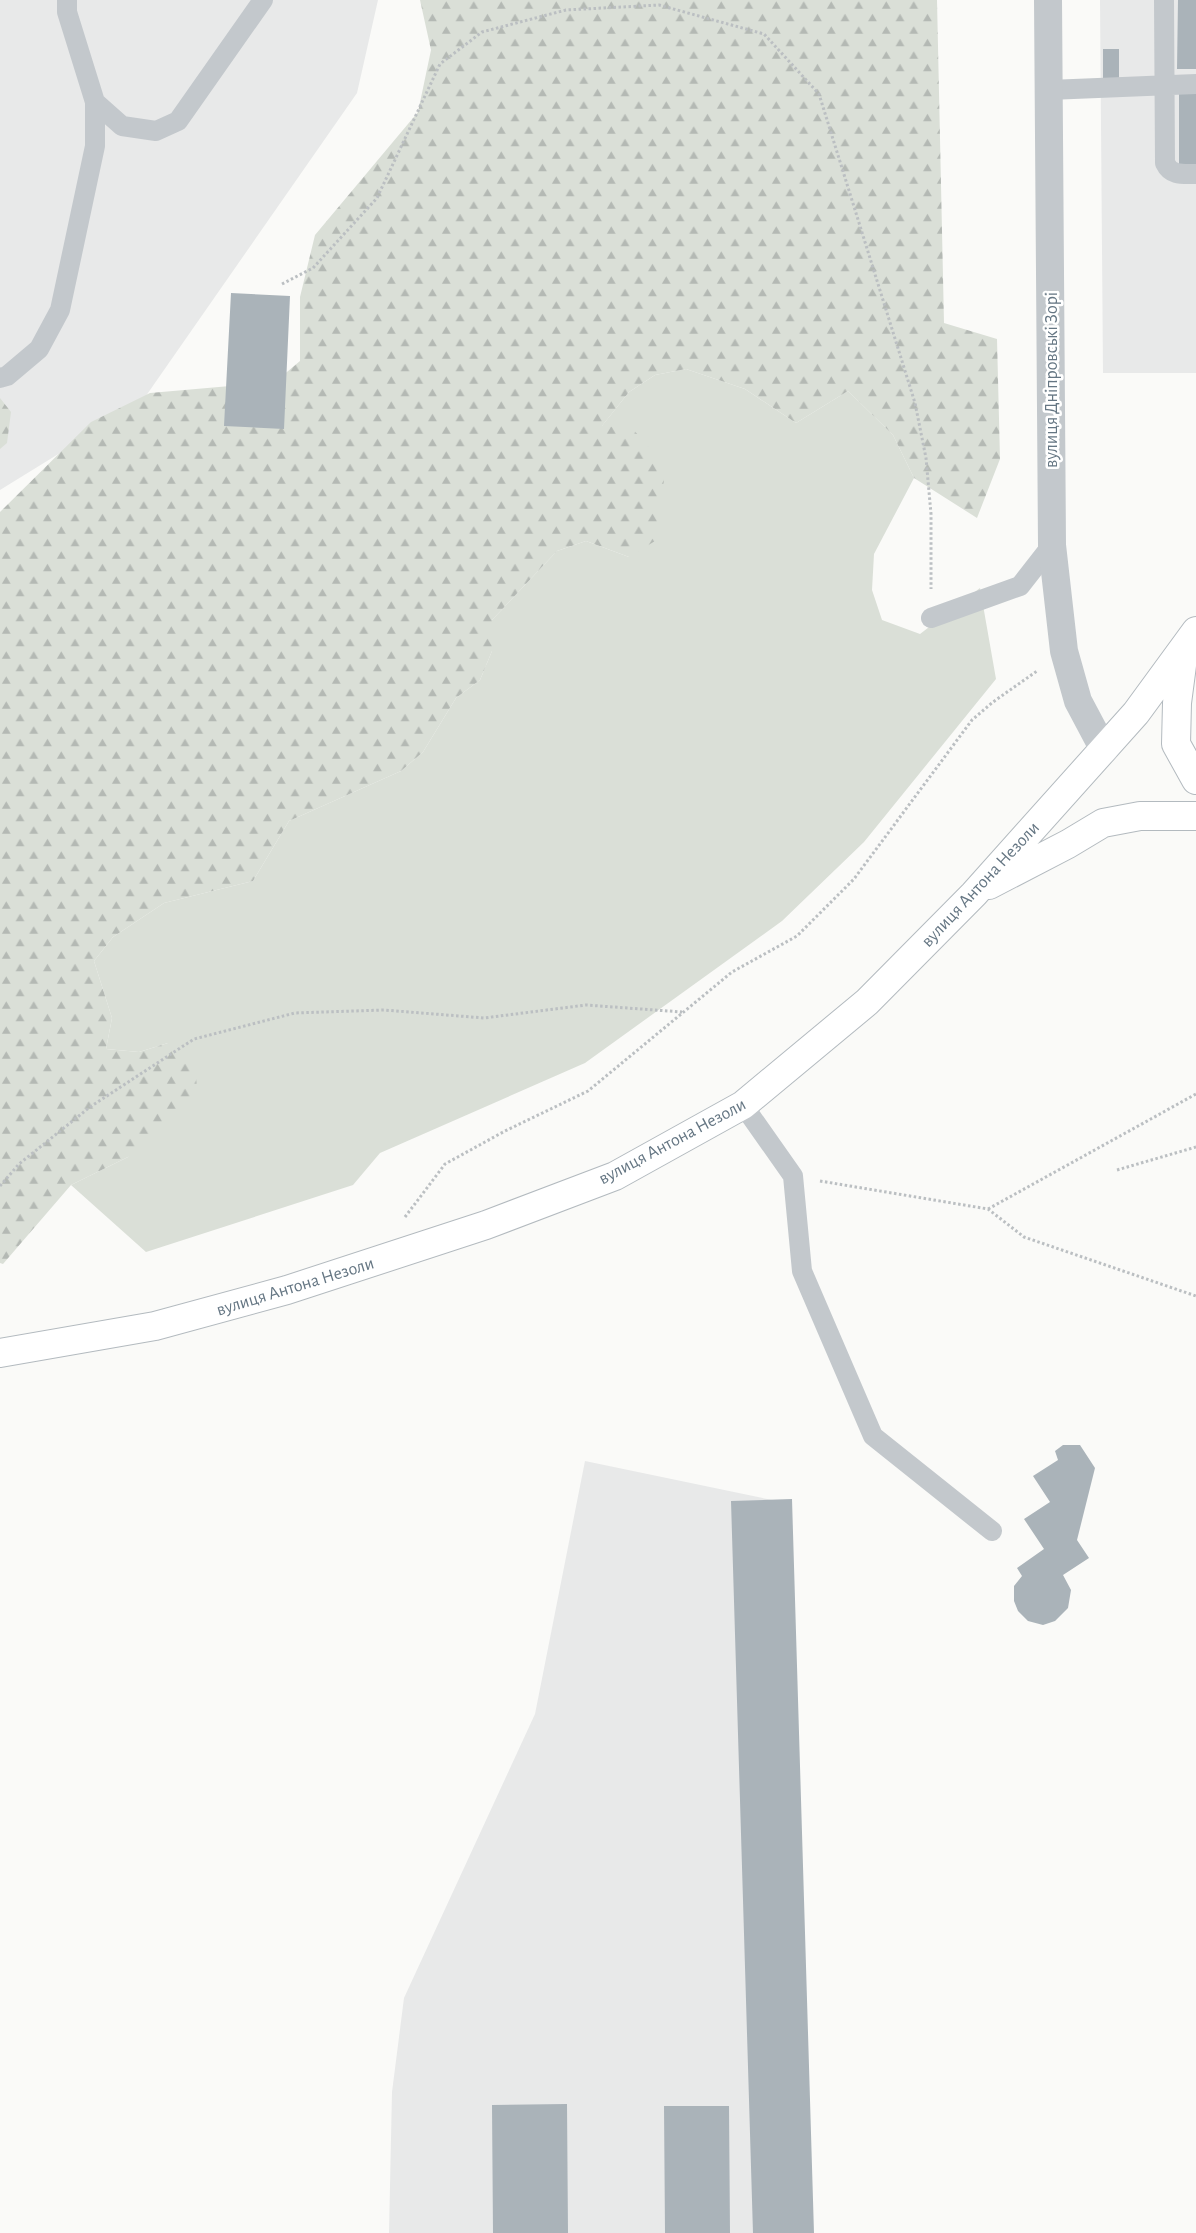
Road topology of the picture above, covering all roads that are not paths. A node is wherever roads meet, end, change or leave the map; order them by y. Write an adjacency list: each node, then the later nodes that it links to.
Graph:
1 (67, 0): 8 (lane)
2 (263, 0): 8 (lane)
3 (1048, 0): 7 (street, вулиця Дніпровські Зорі)
4 (1164, 0): 6 (lane)
5 (1196, 84): 6 (lane)
6 (1164, 85): 7 (lane); 9 (lane)
7 (1049, 90): 11 (street, вулиця Дніпровські Зорі)
8 (95, 102): 10 (lane)
9 (1196, 174)
10 (0, 378)
11 (1052, 545): 12 (lane); 14 (street, вулиця Дніпровські Зорі)
12 (931, 618)
13 (1190, 639): 14 (main road, вулиця Антона Незоли); 15 (main road)
14 (1104, 750): 17 (main road, вулиця Антона Незоли)
15 (1196, 780)
16 (1196, 816): 17 (main road)
17 (974, 894): 18 (main road, вулиця Антона Незоли)
18 (743, 1105): 19 (main road, вулиця Антона Незоли); 20 (lane)
19 (0, 1352)
20 (992, 1531)

